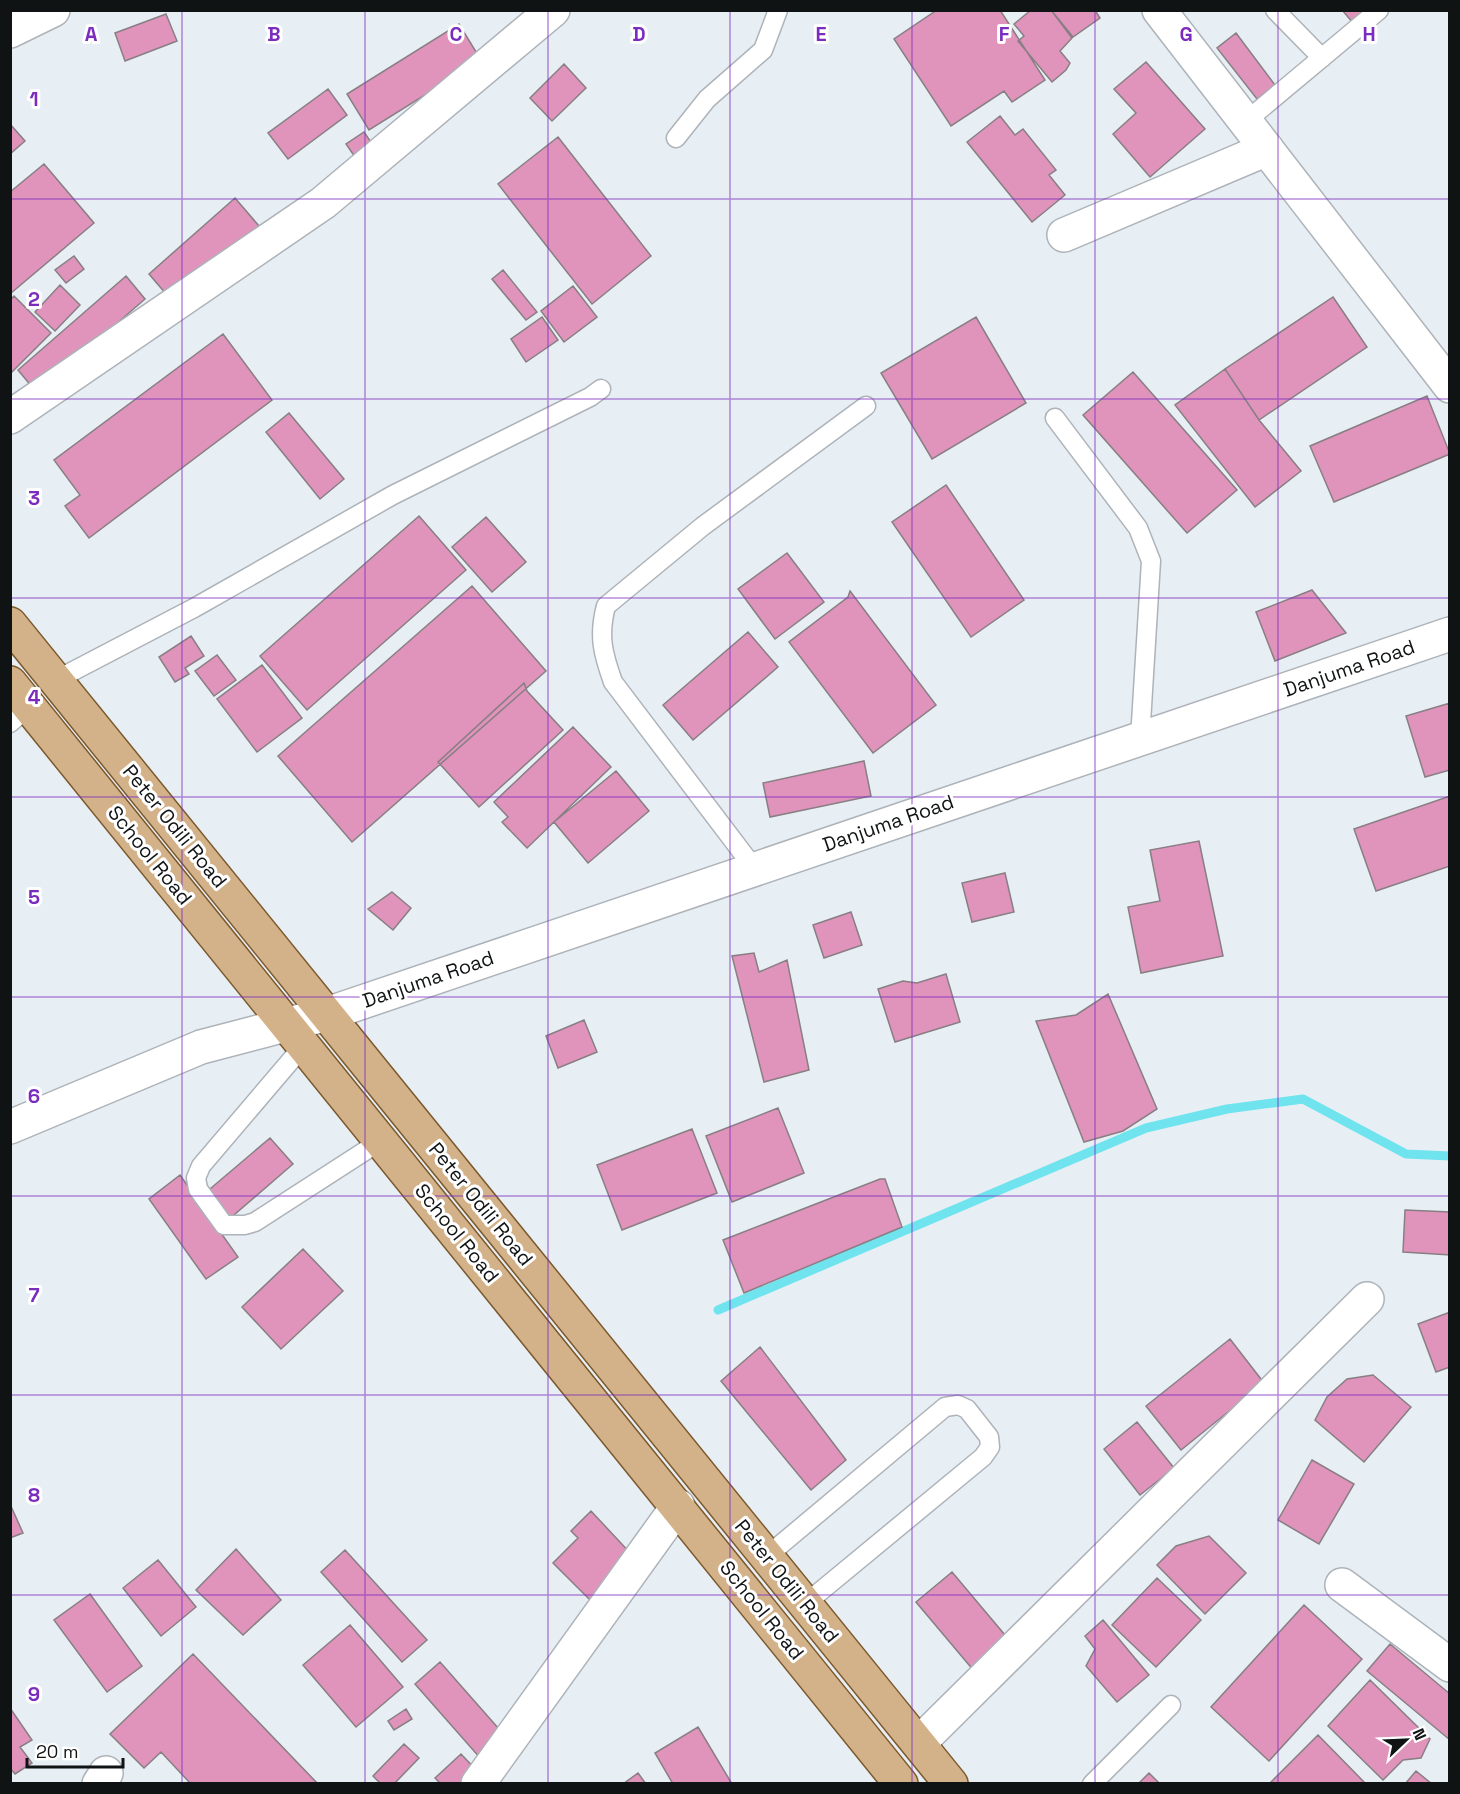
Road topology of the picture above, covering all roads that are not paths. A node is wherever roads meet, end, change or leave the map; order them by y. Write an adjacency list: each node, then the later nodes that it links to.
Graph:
1 (53, 10): 7 (street)
2 (553, 10): 16 (street)
3 (778, 10): 10 (lane)
4 (1159, 10): 9 (street)
5 (1275, 10): 8 (lane)
6 (1379, 10): 8 (lane)
7 (10, 31)
8 (1322, 58): 9 (lane)
9 (1245, 122): 11 (street)
10 (676, 138)
11 (1266, 149): 12 (street); 13 (street)
12 (1064, 235)
13 (1449, 386)
14 (601, 389): 20 (lane)
15 (866, 406): 23 (lane)
16 (10, 417)
17 (1054, 418): 22 (lane)
18 (10, 624): 20 (main road, Peter Odili Road)
19 (1449, 634): 22 (street, Danjuma Road)
20 (56, 680): 24 (main road, Peter Odili Road)
21 (17, 704): 25 (main road, School Road)
22 (1140, 739): 23 (street, Danjuma Road)
23 (753, 868): 24 (street, Danjuma Road)
24 (327, 1014): 25 (street, Danjuma Road); 30 (main road, Peter Odili Road)
25 (296, 1035): 26 (street, Danjuma Road); 27 (main road, School Road); 27 (lane)
26 (10, 1128)
27 (382, 1140): 29 (main road, School Road)
28 (1367, 1299): 35 (street)
29 (678, 1506): 36 (street); 37 (main road, School Road)
30 (767, 1556): 32 (main road, Peter Odili Road); 32 (lane)
31 (1342, 1585): 33 (street)
32 (805, 1604): 35 (main road, Peter Odili Road)
33 (1449, 1665)
34 (1171, 1704): 39 (lane)
35 (919, 1743): 38 (main road, Peter Odili Road)
36 (478, 1784)
37 (901, 1784)
38 (951, 1784)
39 (1092, 1784)

